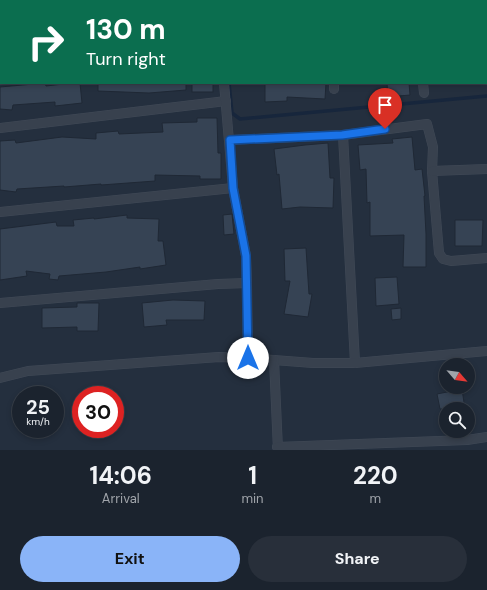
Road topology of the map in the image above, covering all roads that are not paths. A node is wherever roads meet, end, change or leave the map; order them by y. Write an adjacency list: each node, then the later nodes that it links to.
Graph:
1 (224, 84): 4 (street)
2 (423, 84): 3 (street)
3 (424, 93)
4 (226, 101): 5 (street); 7 (street)
5 (0, 128)
6 (342, 135): 7 (street); 9 (street); 18 (street)
7 (230, 140): 10 (street)
8 (487, 169): 9 (street)
9 (432, 171): 12 (street)
10 (233, 188): 11 (street); 13 (street)
11 (0, 212)
12 (487, 258)
13 (247, 283): 14 (street); 16 (street)
14 (0, 303)
15 (487, 351): 18 (street)
16 (248, 358): 17 (street); 19 (street)
17 (274, 360): 18 (street); 21 (street)
18 (355, 362)
19 (0, 378)
20 (487, 437): 21 (street)
21 (278, 448)

